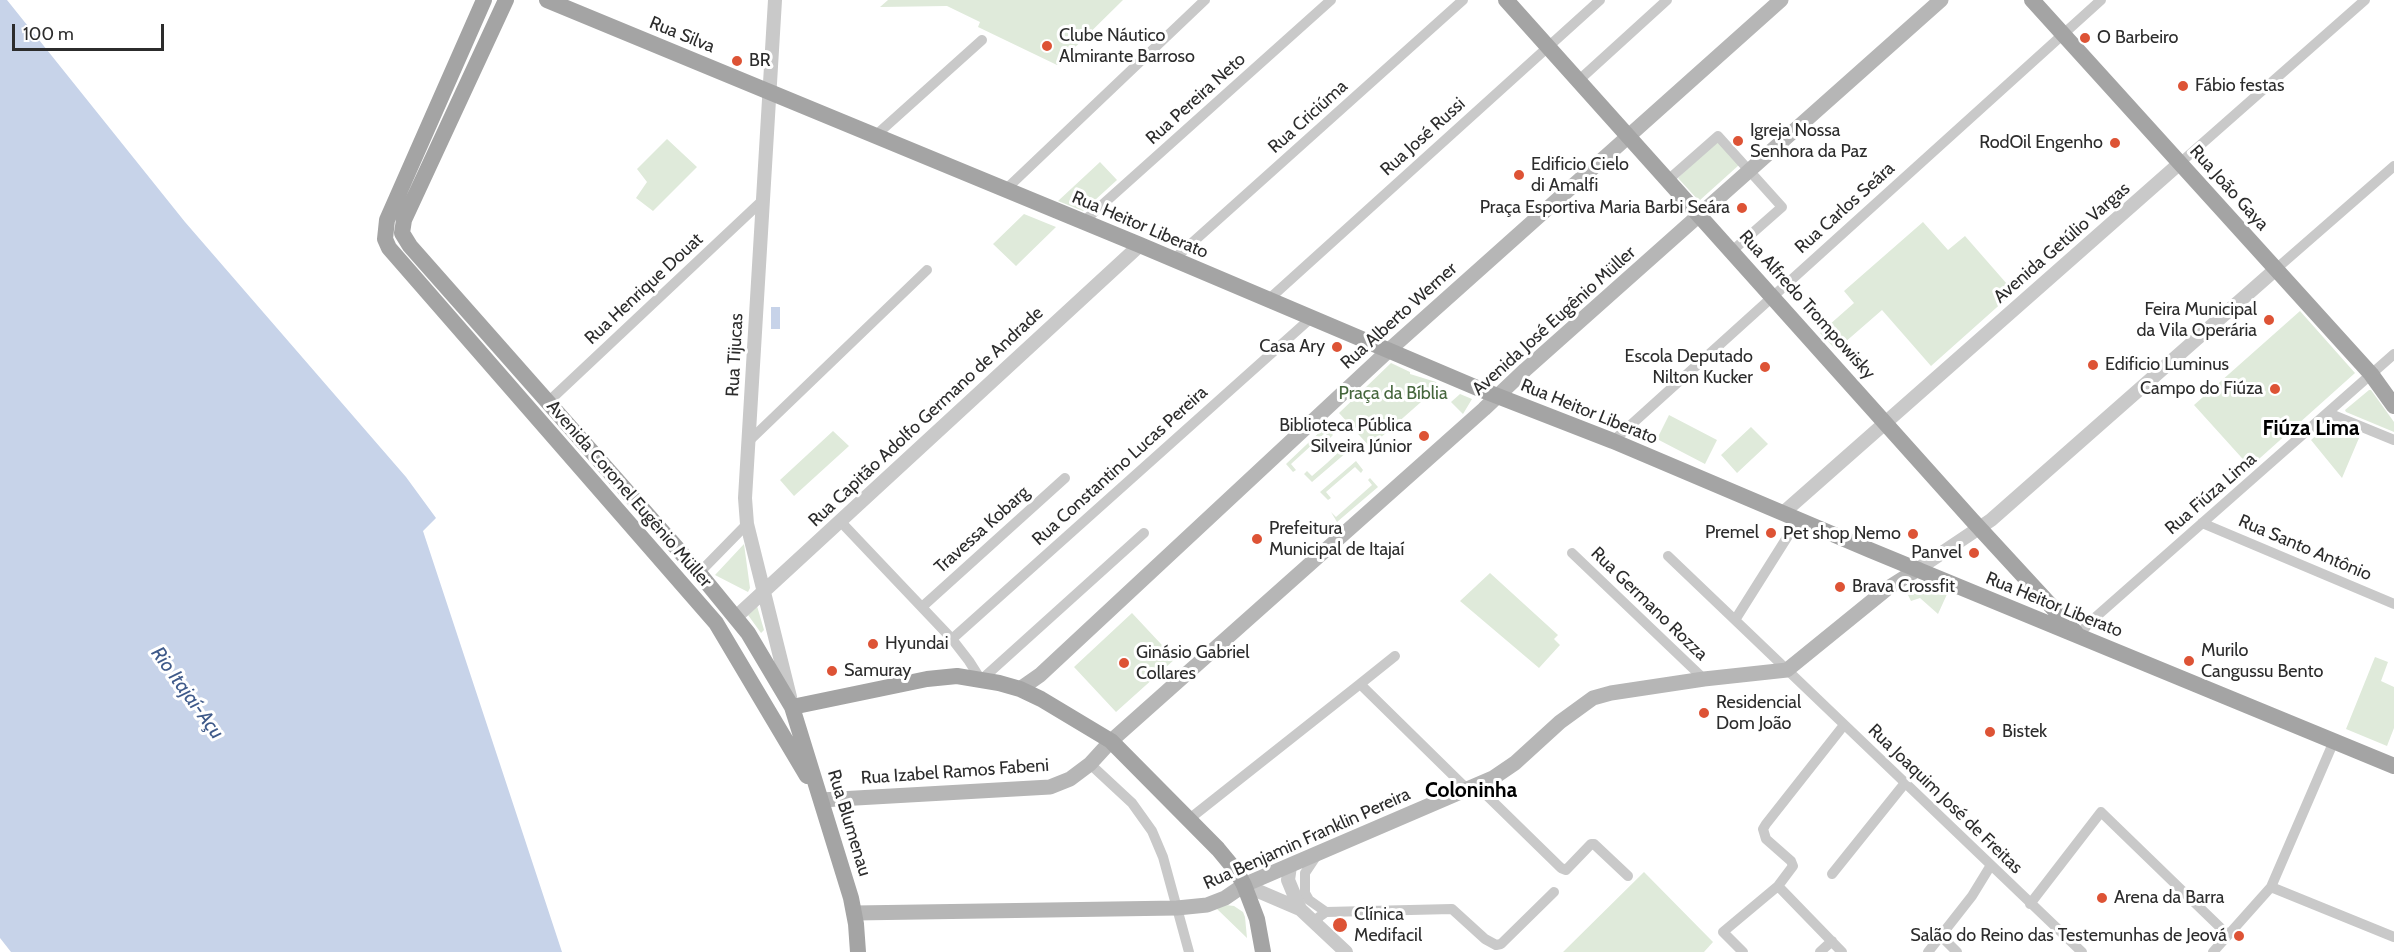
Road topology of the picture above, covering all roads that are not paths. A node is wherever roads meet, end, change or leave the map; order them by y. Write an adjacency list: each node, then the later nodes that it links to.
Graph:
1 (484, 0): 82 (main road, Avenida Coronel Eugênio Müller)
2 (506, 0): 43 (main road, Avenida Coronel Eugênio Müller)
3 (547, 0): 20 (main road, Rua Silva)
4 (775, 0): 20 (street, Rua Tijucas)
5 (1205, 0): 27 (street)
6 (1331, 0): 30 (street, Rua Pereira Neto)
7 (1463, 0): 33 (street, Rua Criciúma)
8 (1506, 0): 18 (main road, Rua Alfredo Trompowisky)
9 (1600, 0): 18 (street, Rua José Russi)
10 (1667, 0): 19 (street)
11 (1781, 0): 22 (main road, Rua Alberto Werner)
12 (1941, 0): 25 (main road, Avenida José Eugênio Müller)
13 (2032, 0): 16 (main road, Rua João Gaya)
14 (2101, 0): 16 (street, Rua Carlos Seára)
15 (2365, 0): 23 (street, Avenida Getúlio Vargas)
16 (2063, 34): 23 (main road, Rua João Gaya); 36 (street, Rua Carlos Seára)
17 (982, 40): 21 (street)
18 (1548, 46): 19 (main road, Rua Alfredo Trompowisky); 37 (street, Rua José Russi)
19 (1578, 81): 22 (main road, Rua Alfredo Trompowisky)
20 (769, 92): 21 (main road, Rua Heitor Liberato); 28 (street, Rua Tijucas)
21 (875, 136): 27 (main road, Rua Heitor Liberato)
22 (1629, 136): 26 (main road, Rua Alfredo Trompowisky); 39 (main road, Rua Alberto Werner)
23 (2180, 163): 34 (main road, Rua João Gaya); 46 (street, Avenida Getúlio Vargas)
24 (2394, 166): 34 (street)
25 (1749, 170): 26 (street); 29 (main road, Avenida José Eugênio Müller); 32 (street)
26 (1668, 180): 29 (main road, Rua Alfredo Trompowisky)
27 (1005, 189): 30 (main road, Rua Heitor Liberato)
28 (763, 200): 43 (street, Rua Henrique Douat); 49 (street, Rua Tijucas)
29 (1700, 216): 32 (main road, Rua Alfredo Trompowisky); 42 (main road, Avenida José Eugênio Müller)
30 (1083, 222): 31 (main road, Rua Heitor Liberato)
31 (1140, 245): 33 (main road, Rua Heitor Liberato); 52 (street, Rua Capitão Adolfo Germano de Andrade)
32 (1732, 251): 36 (main road, Rua Alfredo Trompowisky)
33 (1174, 259): 37 (main road, Rua Heitor Liberato)
34 (2276, 269): 41 (main road, Rua João Gaya); 55 (street)
35 (927, 270): 49 (street)
36 (1772, 296): 46 (main road, Rua Alfredo Trompowisky); 48 (street, Rua Carlos Seára)
37 (1268, 300): 38 (main road, Rua Heitor Liberato)
38 (1311, 318): 39 (main road, Rua Heitor Liberato); 67 (street, Rua Constantino Lucas Pereira)
39 (1388, 351): 42 (main road, Rua Heitor Liberato); 73 (main road, Rua Alberto Werner)
40 (2394, 354): 41 (street, Rua Fiúza Lima)
41 (2371, 374): 44 (main road, Rua João Gaya); 45 (street, Rua Fiúza Lima)
42 (1498, 397): 48 (main road, Rua Heitor Liberato); 76 (main road, Avenida José Eugênio Müller)
43 (548, 402): 60 (main road, Avenida Coronel Eugênio Müller)
44 (2394, 406)
45 (2328, 413): 47 (street); 53 (street, Rua Fiúza Lima)
46 (1885, 422): 51 (street, Avenida Getúlio Vargas); 55 (main road, Rua Alfredo Trompowisky)
47 (2394, 440)
48 (1613, 441): 51 (main road, Rua Heitor Liberato)
49 (748, 442): 54 (street, Rua Tijucas)
50 (1065, 478): 63 (street, Travessa Kobarg)
51 (1790, 517): 59 (main road, Rua Heitor Liberato); 65 (street)
52 (840, 521): 61 (street, Rua Capitão Adolfo Germano de Andrade); 63 (street)
53 (2202, 523): 62 (street, Rua Santo Antônio); 66 (street, Rua Fiúza Lima)
54 (747, 524): 60 (street); 61 (street, Rua Tijucas)
55 (1979, 528): 59 (street); 66 (main road, Rua Alfredo Trompowisky)
56 (1143, 533): 71 (street)
57 (1572, 553): 70 (street, Rua Germano Rozza)
58 (1668, 556): 65 (street, Rua Joaquim José de Freitas)
59 (1917, 569): 66 (main road, Rua Heitor Liberato); 69 (main road)
60 (699, 573): 64 (main road, Avenida Coronel Eugênio Müller)
61 (764, 591): 64 (street, Rua Capitão Adolfo Germano de Andrade); 74 (street, Rua Tijucas)
62 (2394, 604)
63 (922, 607): 67 (street)
64 (737, 616): 74 (main road, Avenida Coronel Eugênio Müller)
65 (1735, 620): 69 (street, Rua Joaquim José de Freitas)
66 (2078, 636): 77 (main road, Rua Heitor Liberato)
67 (952, 639): 71 (street)
68 (1395, 656): 72 (street)
69 (1786, 670): 70 (main road, Rua Benjamin Franklin Pereira); 75 (street, Rua Joaquim José de Freitas)
70 (1704, 678): 81 (main road, Rua Benjamin Franklin Pereira)
71 (981, 680): 73 (main road); 74 (main road)
72 (1360, 684): 81 (street); 83 (street)
73 (1020, 689): 76 (main road)
74 (792, 707): 82 (main road, Rua Blumenau)
75 (1844, 725): 80 (street, Rua Joaquim José de Freitas); 90 (street)
76 (1111, 741): 78 (main road, Rua Izabel Ramos Fabeni); 83 (main road)
77 (2334, 741): 79 (main road, Rua Heitor Liberato); 91 (street)
78 (1090, 764): 82 (main road, Rua Izabel Ramos Fabeni); 94 (street)
79 (2394, 766)
80 (1905, 783): 85 (street, Rua Joaquim José de Freitas); 87 (street)
81 (1472, 787): 84 (main road, Rua Benjamin Franklin Pereira); 88 (street)
82 (821, 800): 96 (main road, Rua Blumenau)
83 (1188, 820): 89 (main road)
84 (1317, 855): 86 (main road, Rua Benjamin Franklin Pereira); 97 (street)
85 (1990, 865): 93 (street, Rua Joaquim José de Freitas); 99 (street)
86 (1290, 866): 89 (main road, Rua Benjamin Franklin Pereira); 95 (street)
87 (1832, 874)
88 (1628, 876)
89 (1244, 885): 94 (main road, Rua Benjamin Franklin Pereira); 95 (street); 104 (main road)
90 (1778, 886): 101 (street); 106 (street)
91 (2271, 887): 98 (street); 100 (street)
92 (1554, 892): 97 (street)
93 (2030, 903): 98 (street); 111 (street, Rua Joaquim José de Freitas)
94 (1177, 908): 96 (main road, Rua Benjamin Franklin Pereira); 103 (street)
95 (1300, 909): 97 (street)
96 (855, 913): 102 (main road, Rua Blumenau)
97 (1321, 917): 105 (street)
98 (2228, 935): 112 (street)
99 (1941, 936): 109 (street); 110 (street)
100 (2394, 937)
101 (1832, 941): 107 (street); 108 (street)
102 (858, 952)
103 (1189, 952)
104 (1263, 952)
105 (1346, 952)
106 (1743, 952)
107 (1820, 952)
108 (1842, 952)
109 (1928, 952)
110 (1957, 952)
111 (2082, 952)
112 (2213, 952)

